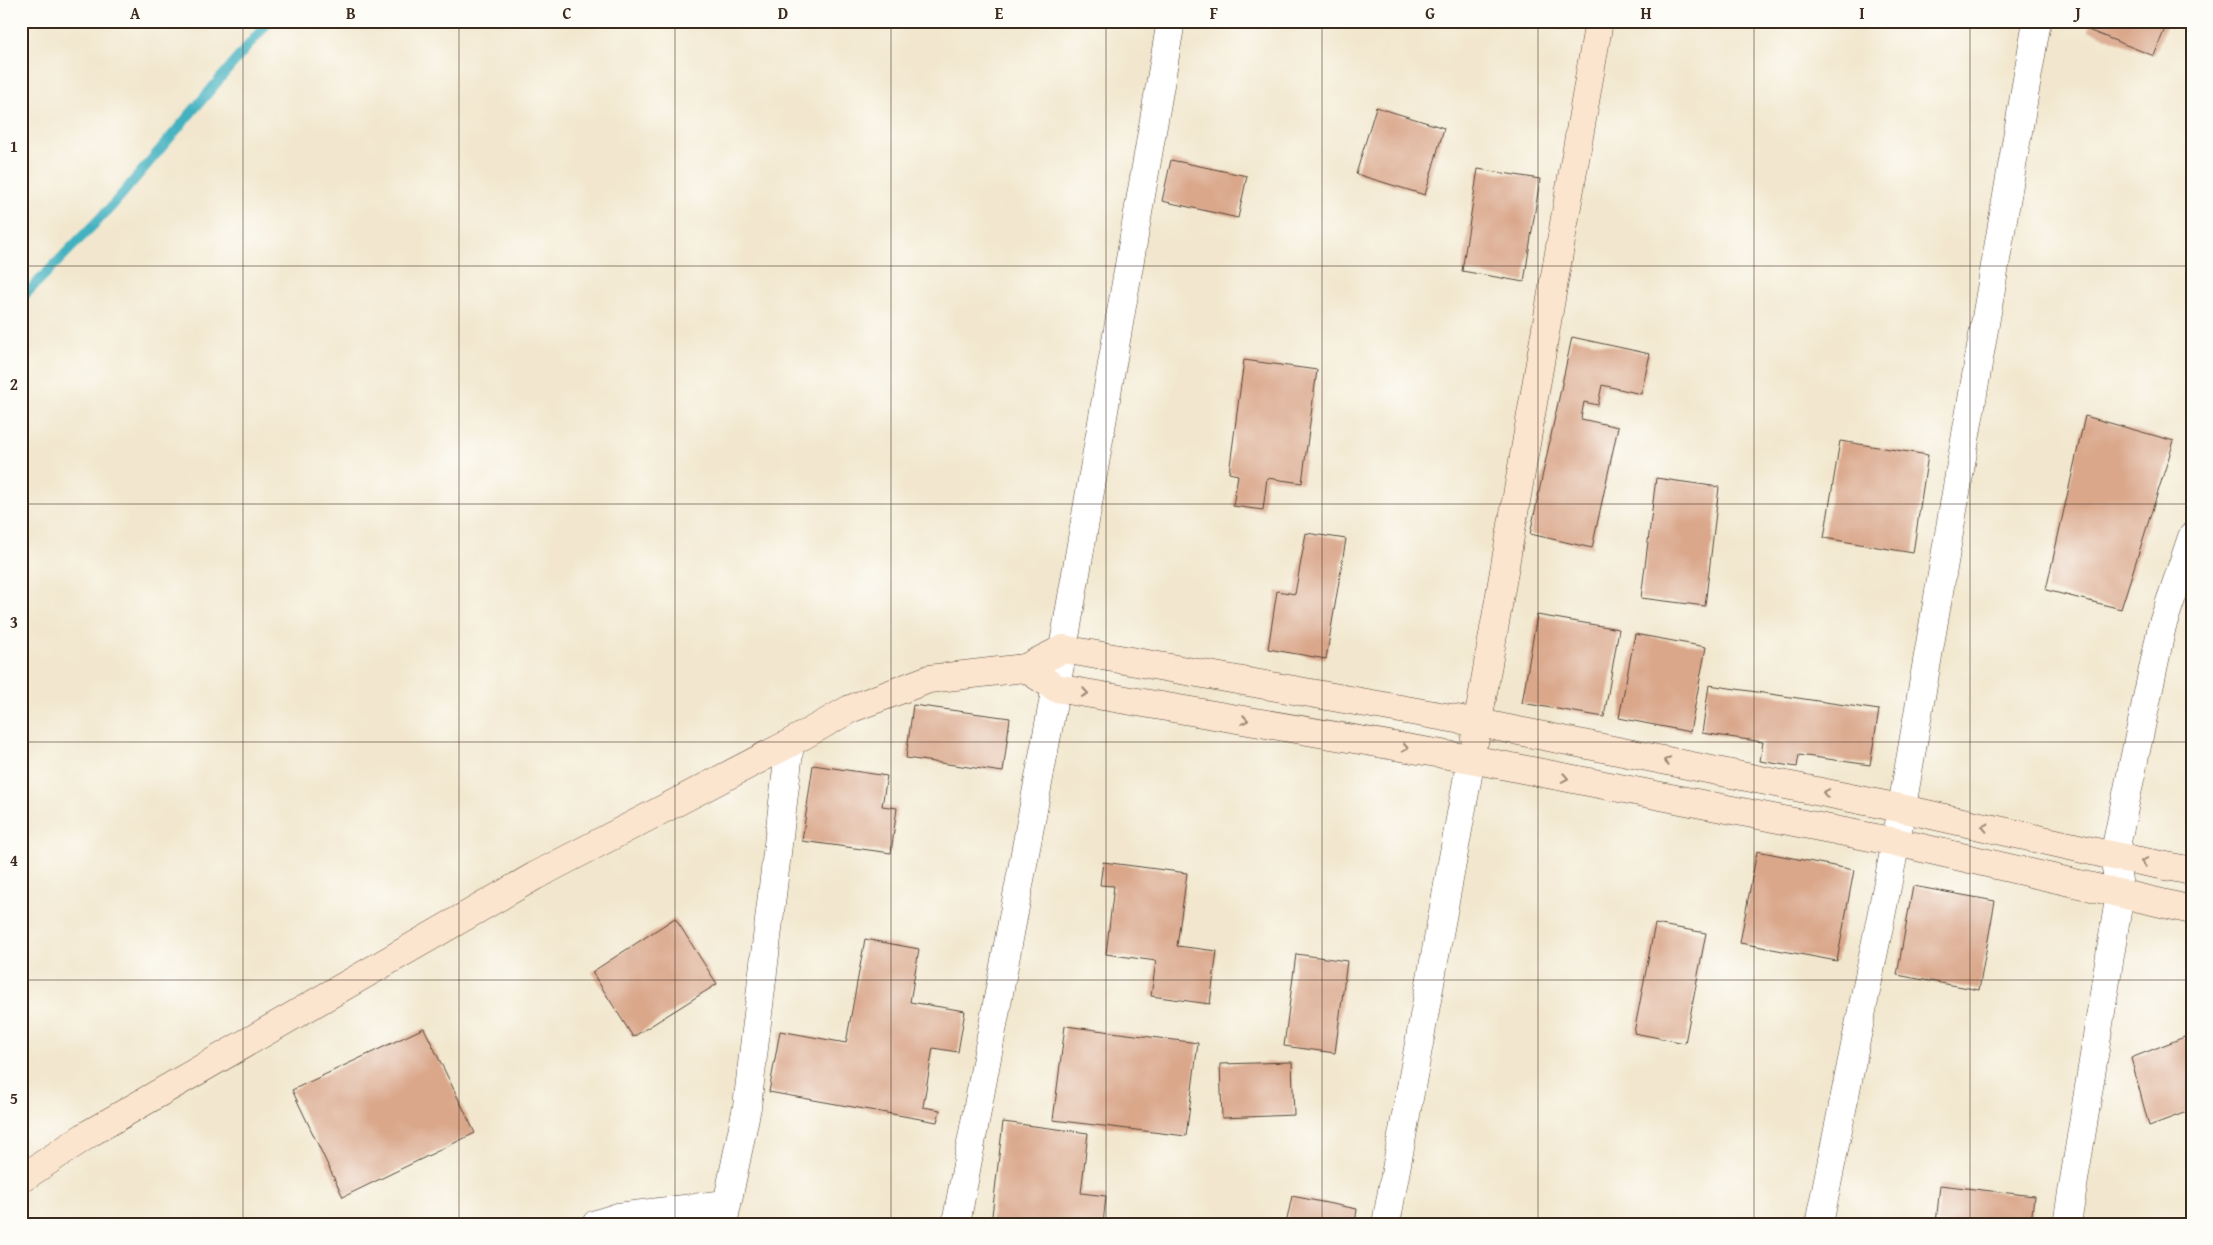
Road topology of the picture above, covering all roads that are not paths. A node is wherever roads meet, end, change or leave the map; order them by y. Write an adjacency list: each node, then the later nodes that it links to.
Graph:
1 (1171, 21): 5 (street)
2 (1599, 21): 8 (street)
3 (2037, 21): 11 (street)
4 (2192, 537): 13 (street)
5 (1063, 649): 6 (street); 7 (street); 8 (street)
6 (1025, 668): 7 (street); 9 (street)
7 (1056, 688): 10 (street, one-way to 10); 20 (street)
8 (1478, 723): 10 (street); 11 (street, one-way to 8)
9 (790, 744): 17 (street); 18 (street)
10 (1471, 759): 12 (street, one-way to 12); 21 (street)
11 (1900, 808): 12 (street); 13 (street, one-way to 11)
12 (1896, 842): 15 (street); 22 (street)
13 (2114, 856): 14 (street, one-way to 13); 15 (street)
14 (2192, 871)
15 (2120, 893): 16 (street); 23 (street)
16 (2192, 910)
17 (21, 1179)
18 (725, 1214): 19 (street)
19 (596, 1224)
20 (956, 1224)
21 (1386, 1224)
22 (1819, 1224)
23 (2067, 1224)

